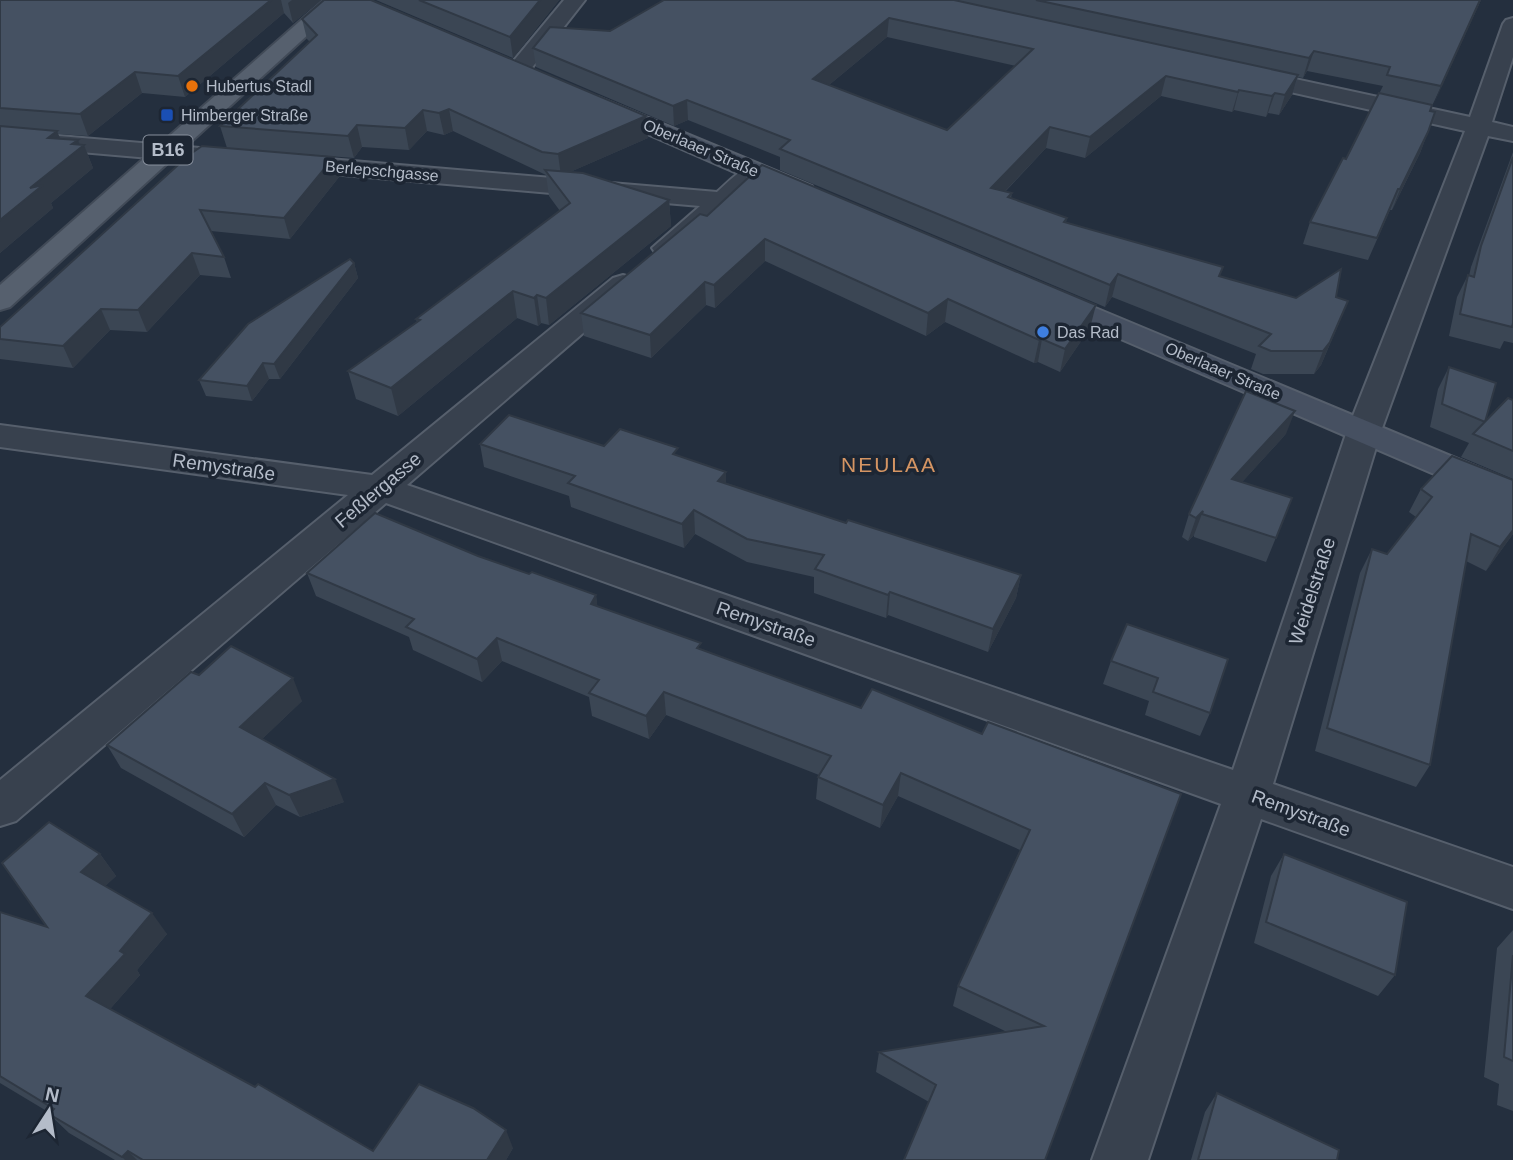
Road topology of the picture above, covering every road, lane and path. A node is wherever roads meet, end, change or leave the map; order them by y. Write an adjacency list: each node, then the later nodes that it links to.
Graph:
1 (575, 0): 4 (street)
2 (349, 1): 10 (main road, B16)
3 (1513, 24): 7 (street, Weidelstraße)
4 (518, 69)
5 (1220, 69): 7 (street)
6 (576, 94): 11 (main road, Oberlaaer Straße)
7 (1479, 126): 8 (street); 16 (street, Weidelstraße)
8 (1513, 134)
9 (0, 138): 10 (street, Berlepschgasse)
10 (166, 152): 12 (street, Berlepschgasse); 15 (main road, B16)
11 (756, 172): 12 (street, Feßlergasse); 13 (main road, Oberlaaer Straße)
12 (723, 200): 18 (street, Feßlergasse)
13 (829, 203)
14 (1017, 284): 16 (main road, Oberlaaer Straße)
15 (0, 301)
16 (1364, 431): 19 (main road, Oberlaaer Straße); 20 (street, Weidelstraße)
17 (0, 436): 18 (street, Remystraße)
18 (380, 488): 20 (street, Remystraße); 21 (street, Feßlergasse)
19 (1513, 496)
20 (1247, 794): 22 (street, Remystraße); 23 (street, Weidelstraße)
21 (0, 807)
22 (1513, 888)
23 (1120, 1160)

